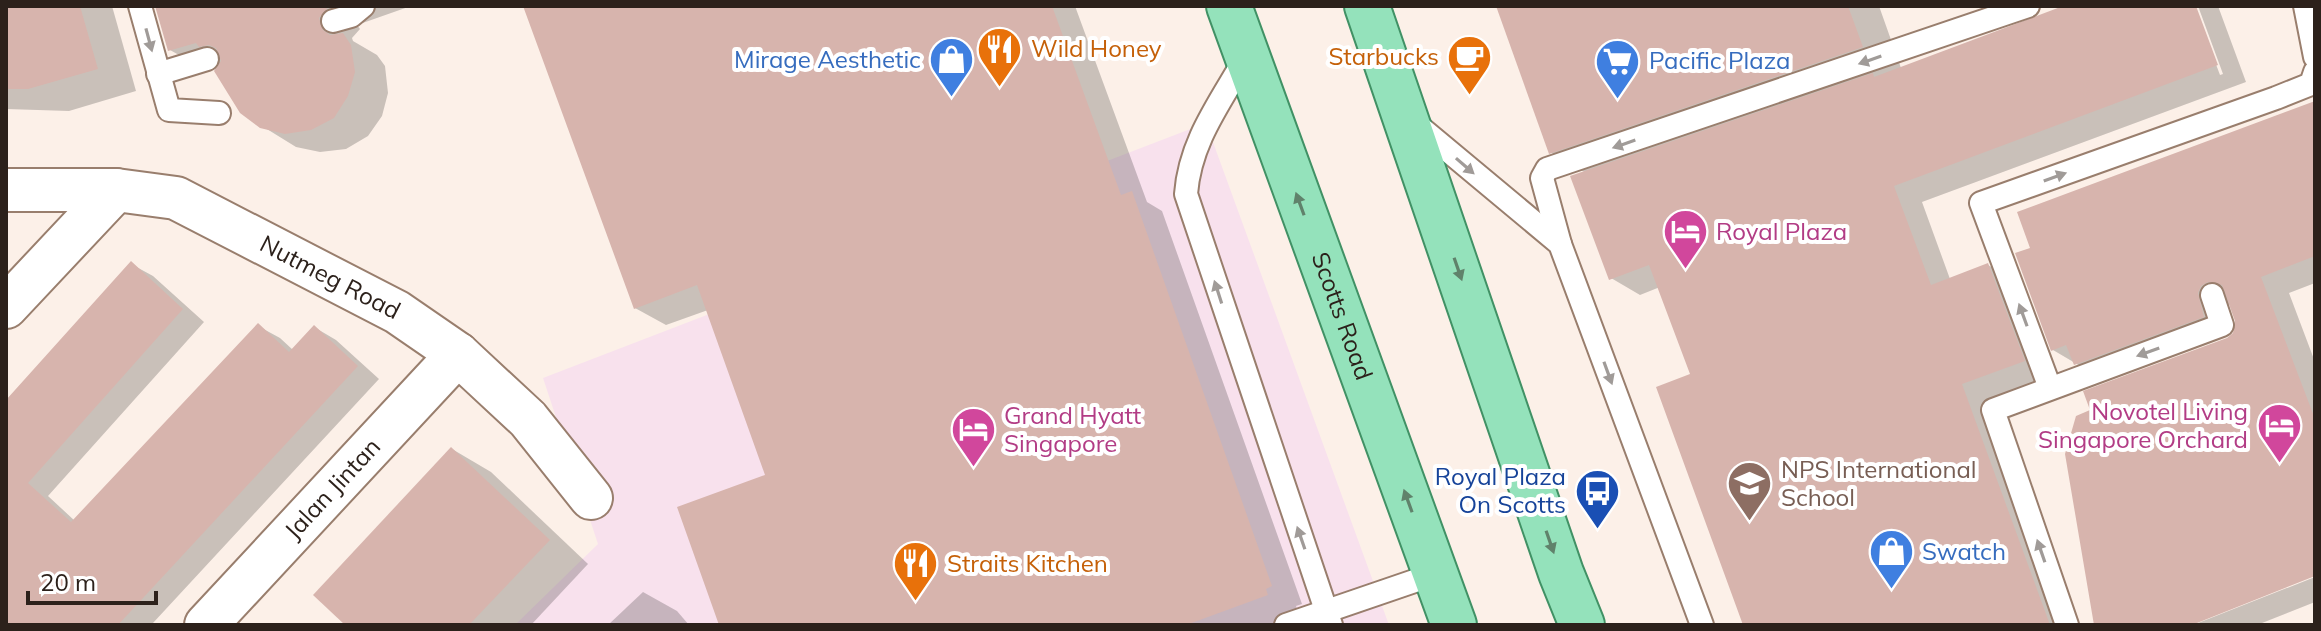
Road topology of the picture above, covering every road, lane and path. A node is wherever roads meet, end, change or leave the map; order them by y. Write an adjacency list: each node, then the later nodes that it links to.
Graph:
1 (140, 6): 12 (lane, one-way to 12)
2 (363, 6): 7 (lane)
3 (1229, 6): 8 (main road, Scotts Road)
4 (1367, 6): 14 (main road)
5 (2028, 6): 17 (lane, one-way to 17)
6 (2305, 6): 9 (lane)
7 (333, 21)
8 (1246, 57): 23 (main road, Scotts Road, one-way to 8); 24 (lane, one-way to 8)
9 (2315, 57)
10 (207, 59): 12 (lane)
11 (2315, 72): 21 (lane, one-way to 11)
12 (158, 74): 13 (lane)
13 (219, 113)
14 (1406, 115): 17 (lane, one-way to 17); 28 (main road, one-way to 28)
15 (6, 190): 16 (street, Nutmeg Road)
16 (116, 190): 19 (street); 20 (street, Nutmeg Road)
17 (1560, 244): 29 (lane, one-way to 29)
18 (2212, 295): 21 (lane, one-way to 21)
19 (6, 307)
20 (458, 354): 22 (street, Nutmeg Road); 25 (street, Jalan Jintan)
21 (2050, 388): 30 (lane, one-way to 21)
22 (591, 498)
23 (1435, 574): 24 (lane); 27 (main road, Scotts Road)
24 (1329, 618): 26 (lane)
25 (206, 625)
26 (1286, 625)
27 (1454, 625)
28 (1582, 625)
29 (1702, 625)
30 (2067, 625)

